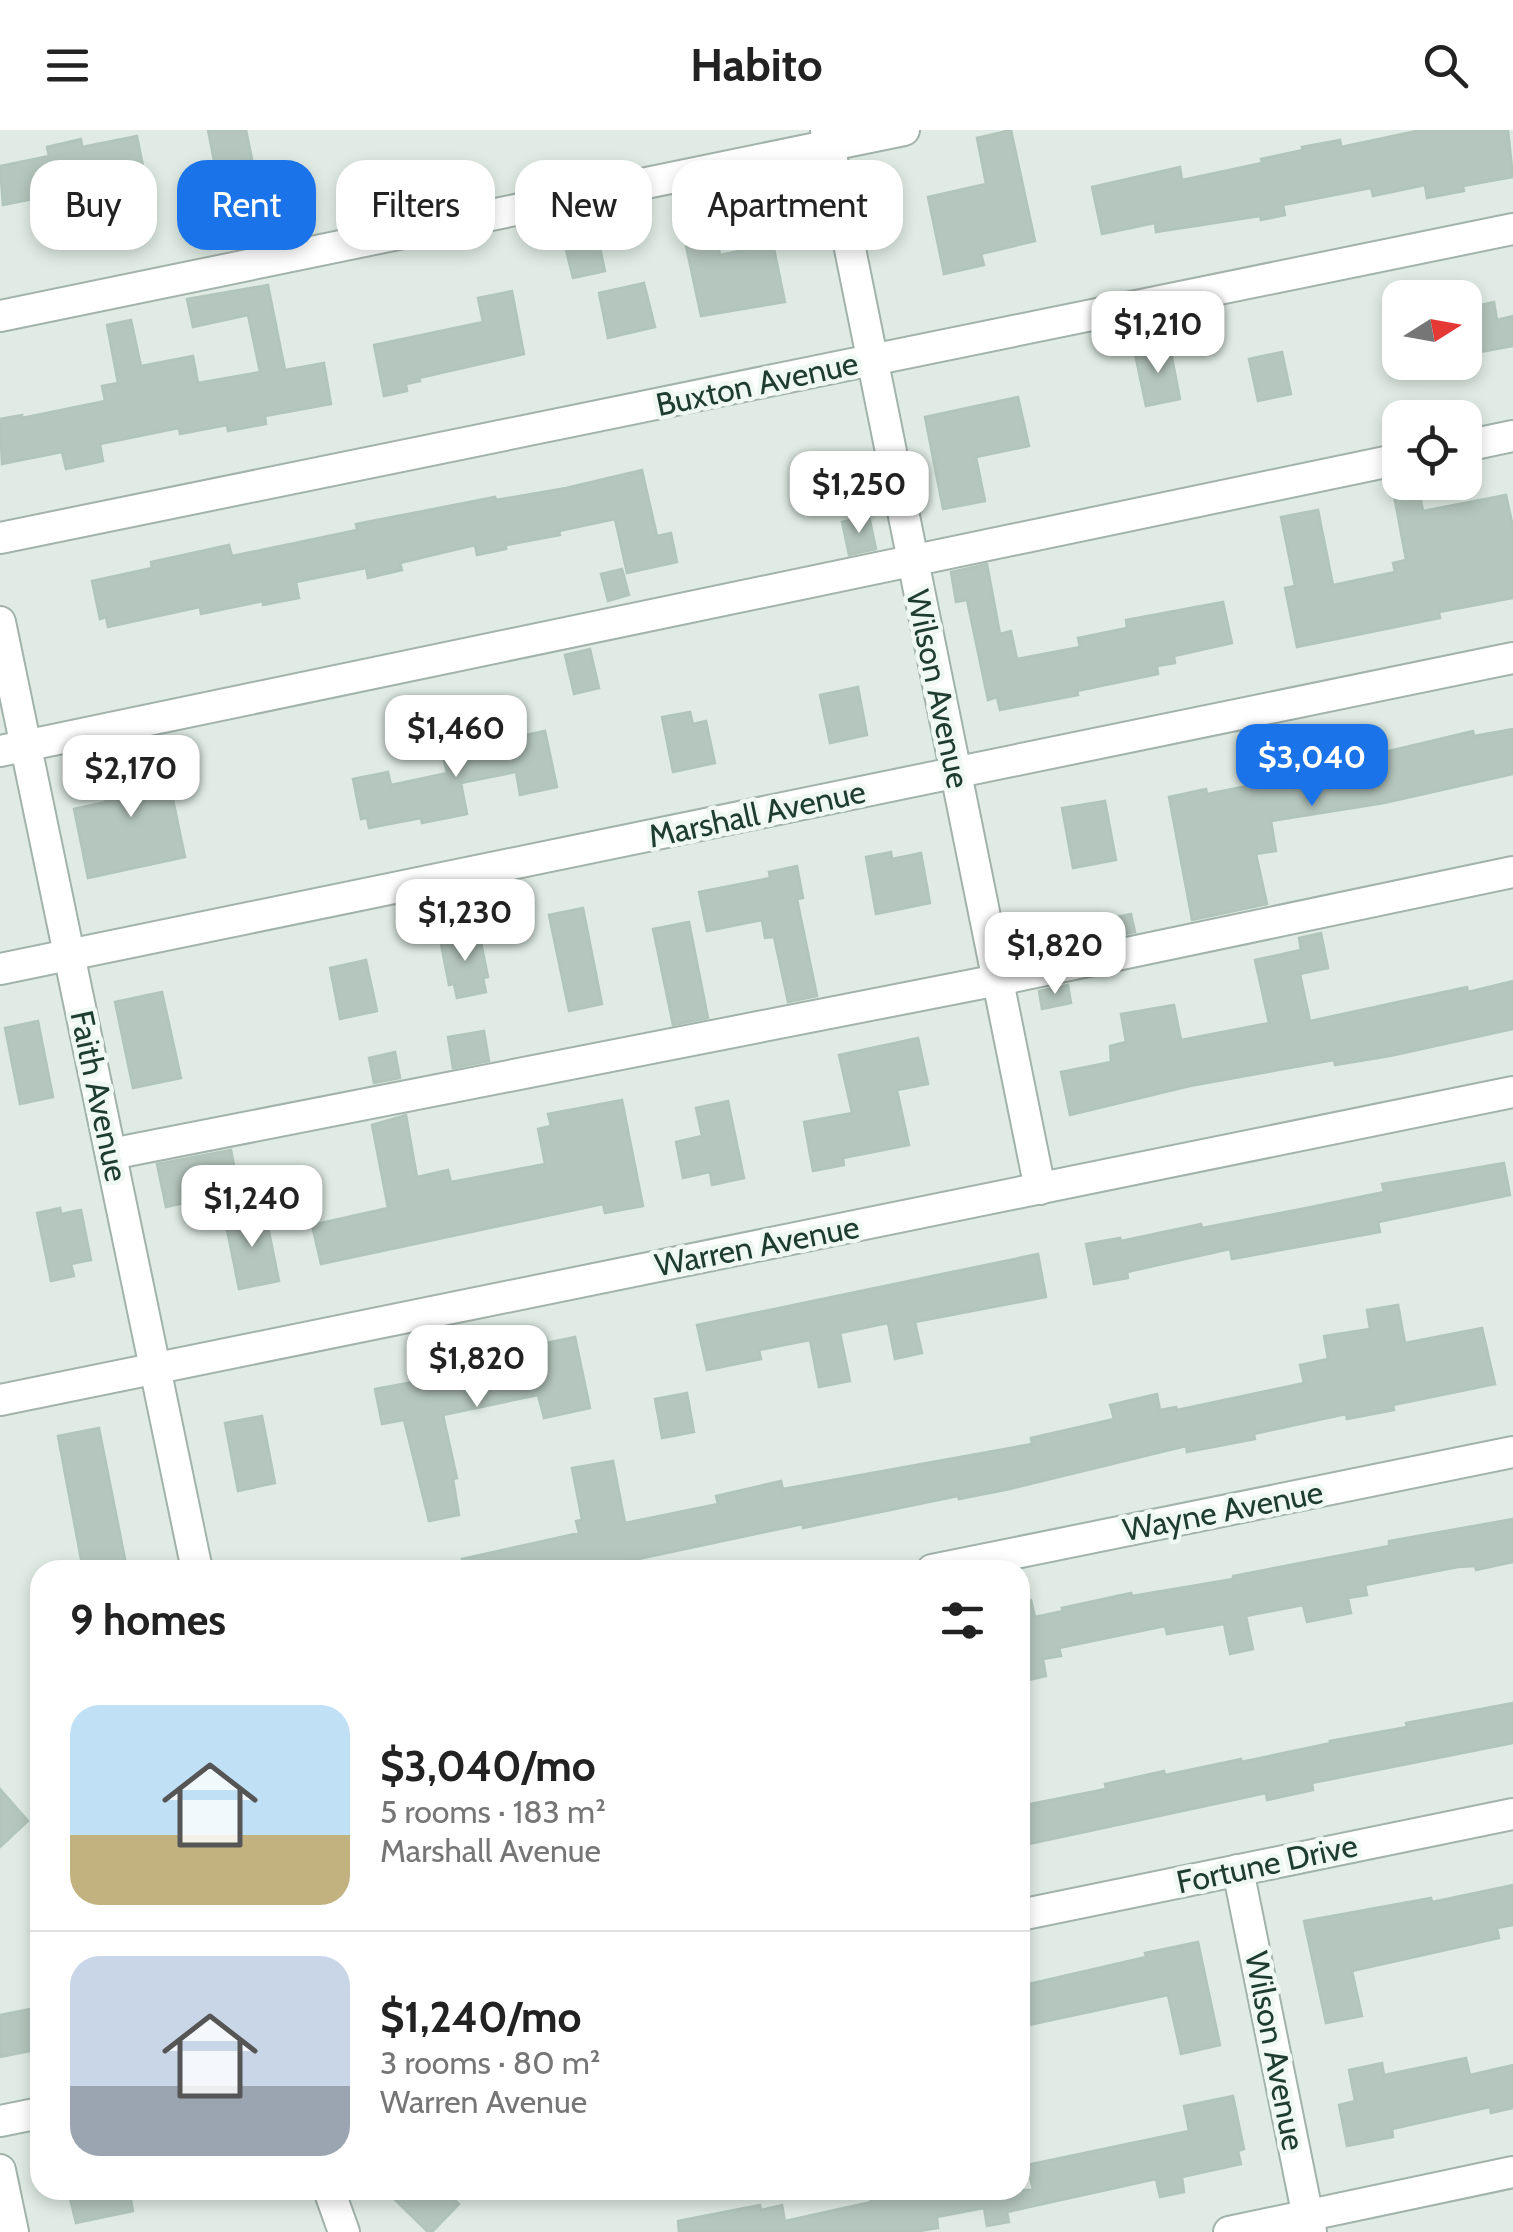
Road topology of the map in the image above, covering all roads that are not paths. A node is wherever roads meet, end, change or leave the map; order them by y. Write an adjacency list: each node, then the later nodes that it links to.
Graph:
1 (904, 130): 2 (street)
2 (827, 138): 4 (street); 5 (street, Wilson Avenue)
3 (1513, 229): 5 (street, Buxton Avenue)
4 (0, 316)
5 (871, 360): 9 (street, Buxton Avenue); 10 (street, Wilson Avenue)
6 (1513, 436): 7 (street)
7 (1482, 442)
8 (1382, 463): 10 (street)
9 (0, 538)
10 (912, 560): 13 (street); 14 (street, Wilson Avenue)
11 (0, 622): 13 (street, Faith Avenue)
12 (1513, 658): 14 (street, Marshall Avenue)
13 (13, 748): 16 (street, Faith Avenue)
14 (956, 773): 16 (street, Marshall Avenue); 18 (street, Wilson Avenue)
15 (1513, 872): 18 (street)
16 (70, 955): 17 (street, Marshall Avenue); 20 (street, Faith Avenue)
17 (0, 969)
18 (998, 980): 20 (street); 21 (street, Wilson Avenue)
19 (1513, 1092): 21 (street, Warren Avenue)
20 (111, 1154): 22 (street, Faith Avenue)
21 (1040, 1189): 22 (street, Warren Avenue)
22 (156, 1368): 23 (street, Warren Avenue); 25 (street, Faith Avenue)
23 (0, 1400)
24 (1513, 1452): 26 (street, Wayne Avenue)
25 (196, 1560)
26 (981, 1560)
27 (1513, 1814): 28 (street, Fortune Drive)
28 (1238, 1870): 29 (street, Fortune Drive); 35 (street, Wilson Avenue)
29 (1030, 1912)
30 (30, 2115): 31 (street)
31 (0, 2121)
32 (0, 2170): 36 (street)
33 (1513, 2172): 35 (street)
34 (333, 2200): 37 (street)
35 (1310, 2224): 38 (street)
36 (13, 2232)
37 (344, 2232)
38 (1229, 2232)

